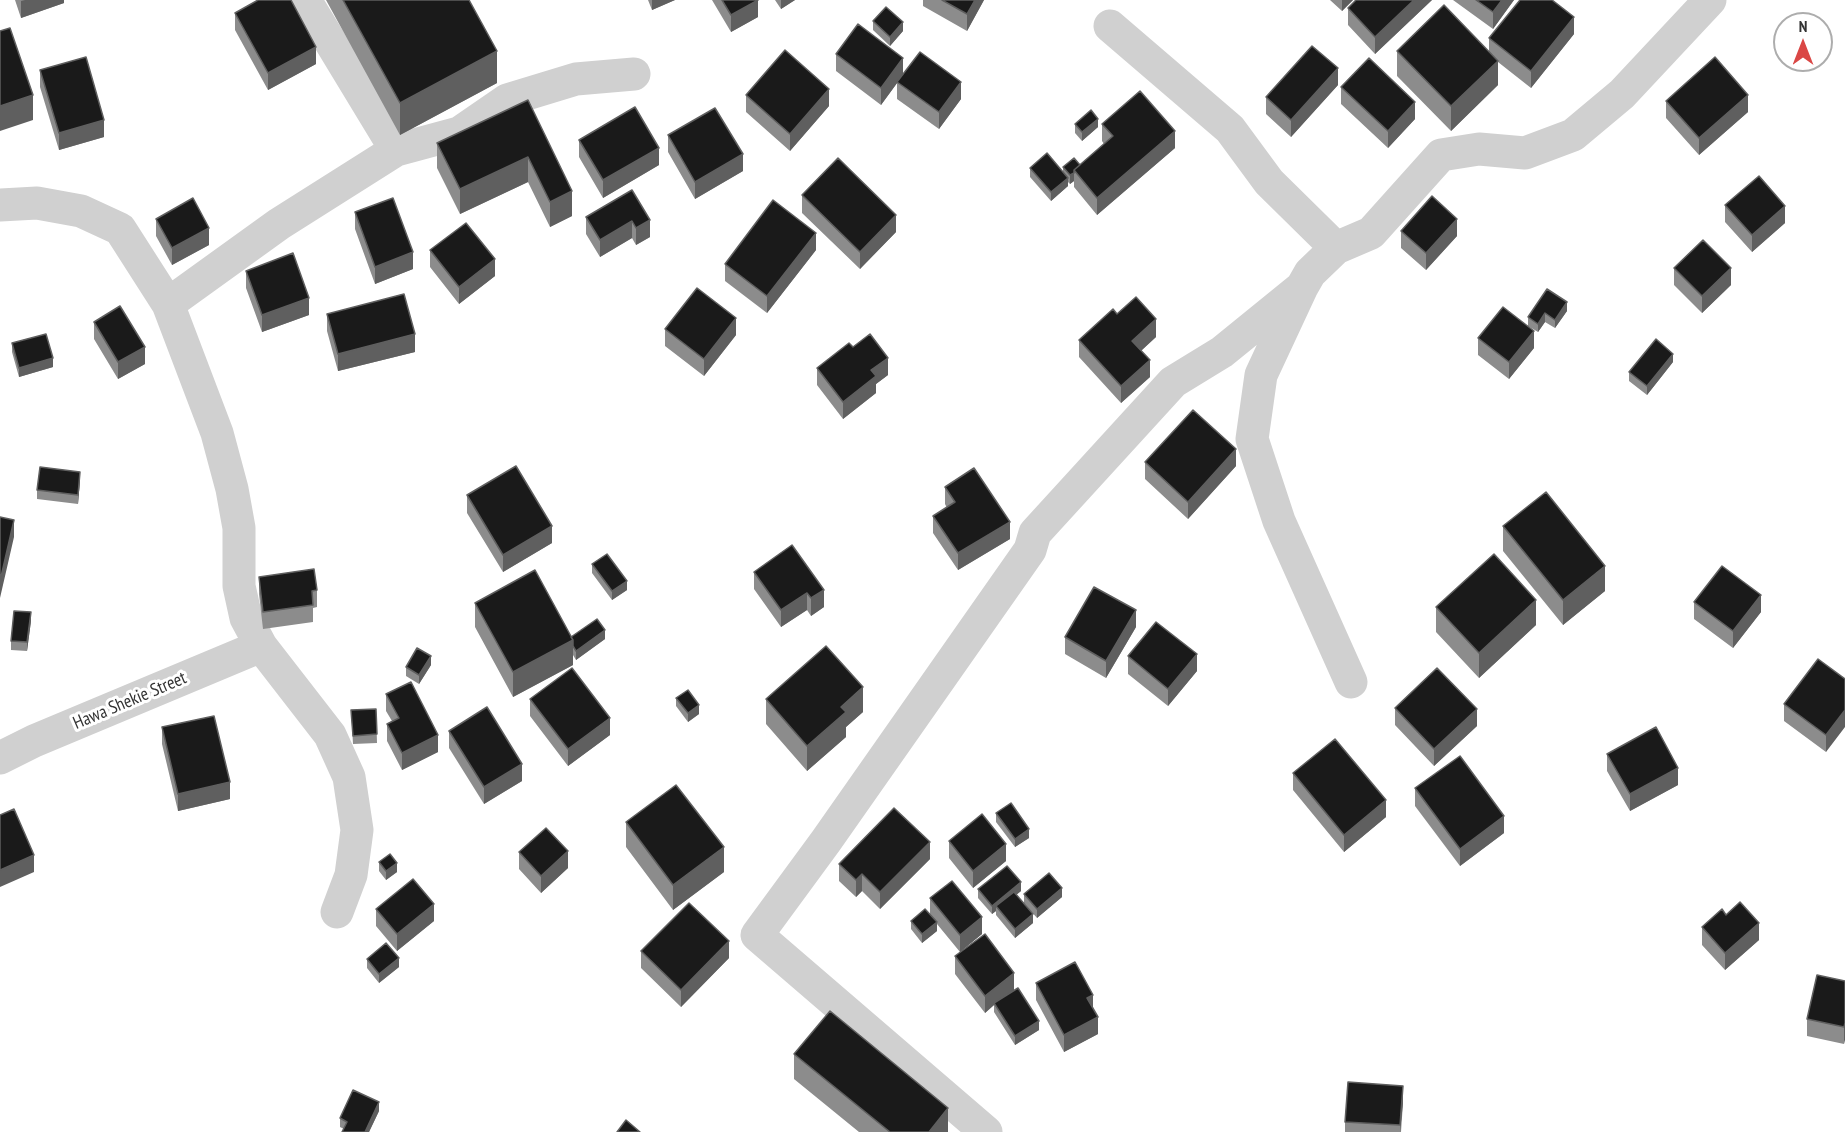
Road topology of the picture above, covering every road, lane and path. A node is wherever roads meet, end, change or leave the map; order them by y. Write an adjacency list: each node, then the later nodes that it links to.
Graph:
1 (305, 0): 5 (street)
2 (1710, 0): 7 (street)
3 (1110, 26): 7 (street)
4 (634, 74): 5 (street)
5 (396, 150): 9 (street)
6 (0, 205): 9 (street)
7 (1336, 249): 8 (street)
8 (1302, 287): 11 (street); 14 (street)
9 (168, 304): 10 (street)
10 (261, 646): 12 (street, Hawa Shekie Street); 13 (street)
11 (1351, 682)
12 (0, 758)
13 (337, 912)
14 (986, 1132)

